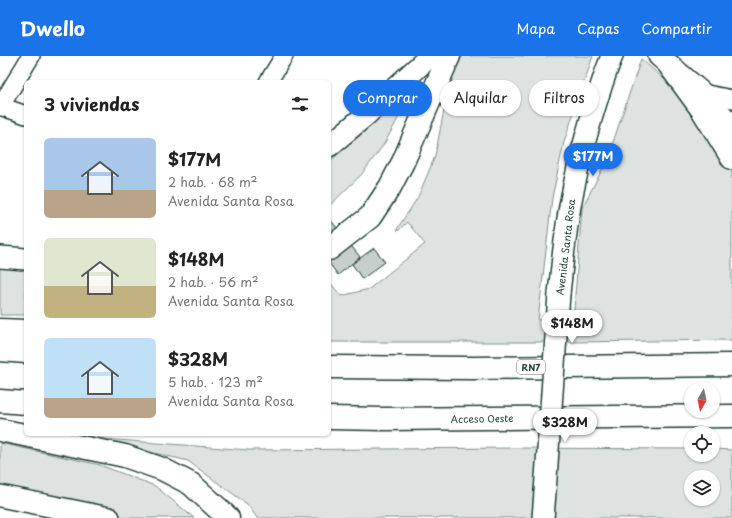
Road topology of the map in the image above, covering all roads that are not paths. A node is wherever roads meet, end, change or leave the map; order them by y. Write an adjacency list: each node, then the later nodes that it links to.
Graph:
1 (31, 56): 10 (street)
2 (284, 56): 7 (street)
3 (430, 56): 13 (street)
4 (449, 56): 15 (highway)
5 (612, 56): 34 (street, Avenida Santa Rosa, bridge)
6 (665, 61): 8 (street); 14 (highway)
7 (269, 80)
8 (702, 93): 9 (street); 12 (street)
9 (732, 99)
10 (0, 106): 11 (street)
11 (24, 114)
12 (732, 126)
13 (331, 144)
14 (732, 158)
15 (331, 247)
16 (0, 257): 17 (street)
17 (24, 259)
18 (0, 330): 19 (highway)
19 (24, 331)
20 (0, 350): 21 (highway)
21 (24, 352)
22 (732, 364): 23 (highway, RN7)
23 (331, 367)
24 (0, 401): 25 (highway)
25 (24, 403)
26 (732, 416): 27 (highway, Acceso Oeste)
27 (331, 418)
28 (0, 430): 29 (highway)
29 (24, 435)
30 (29, 436): 33 (highway)
31 (0, 496): 32 (street)
32 (109, 518)
33 (228, 518)
34 (544, 518)

